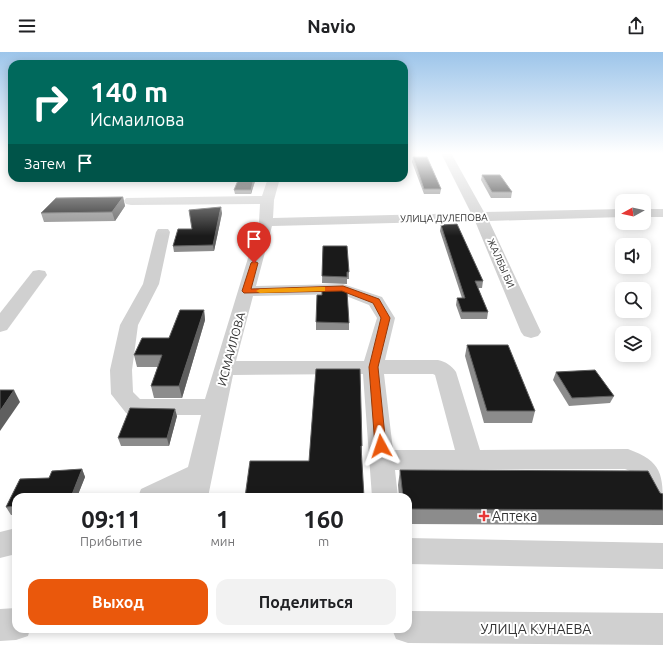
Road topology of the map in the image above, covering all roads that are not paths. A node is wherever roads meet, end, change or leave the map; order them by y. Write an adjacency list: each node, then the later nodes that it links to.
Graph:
1 (461, 181): 8 (street, ЖАЛБЫ БИ)
2 (273, 182): 4 (street, ИСМАИЛОВА)
3 (131, 200): 4 (street)
4 (267, 200): 9 (street, ИСМАИЛОВА)
5 (663, 212): 6 (street)
6 (651, 213)
7 (615, 214): 8 (street, УЛИЦА ДУЛЕПОВА)
8 (480, 217): 9 (street, УЛИЦА ДУЛЕПОВА); 15 (street, ЖАЛБЫ БИ)
9 (266, 222): 12 (street, ИСМАИЛОВА)
10 (163, 232): 18 (street)
11 (39, 275): 13 (street)
12 (246, 291): 16 (street); 17 (street, ИСМАИЛОВА)
13 (7, 306): 14 (street)
14 (0, 326)
15 (531, 332)
16 (373, 367): 17 (street); 19 (street); 20 (street)
17 (225, 368): 18 (street, ИСМАИЛОВА)
18 (215, 407): 21 (street, ИСМАИЛОВА)
19 (470, 459): 20 (street); 24 (street)
20 (382, 460): 23 (street)
21 (197, 485): 22 (street)
22 (166, 493)
23 (385, 493)
24 (663, 500)
25 (12, 542): 26 (street)
26 (0, 545)
27 (412, 551): 28 (street)
28 (663, 556)
29 (12, 624): 30 (street)
30 (0, 625)
31 (412, 627): 32 (street, УЛИЦА КУНАЕВА)
32 (663, 630)

